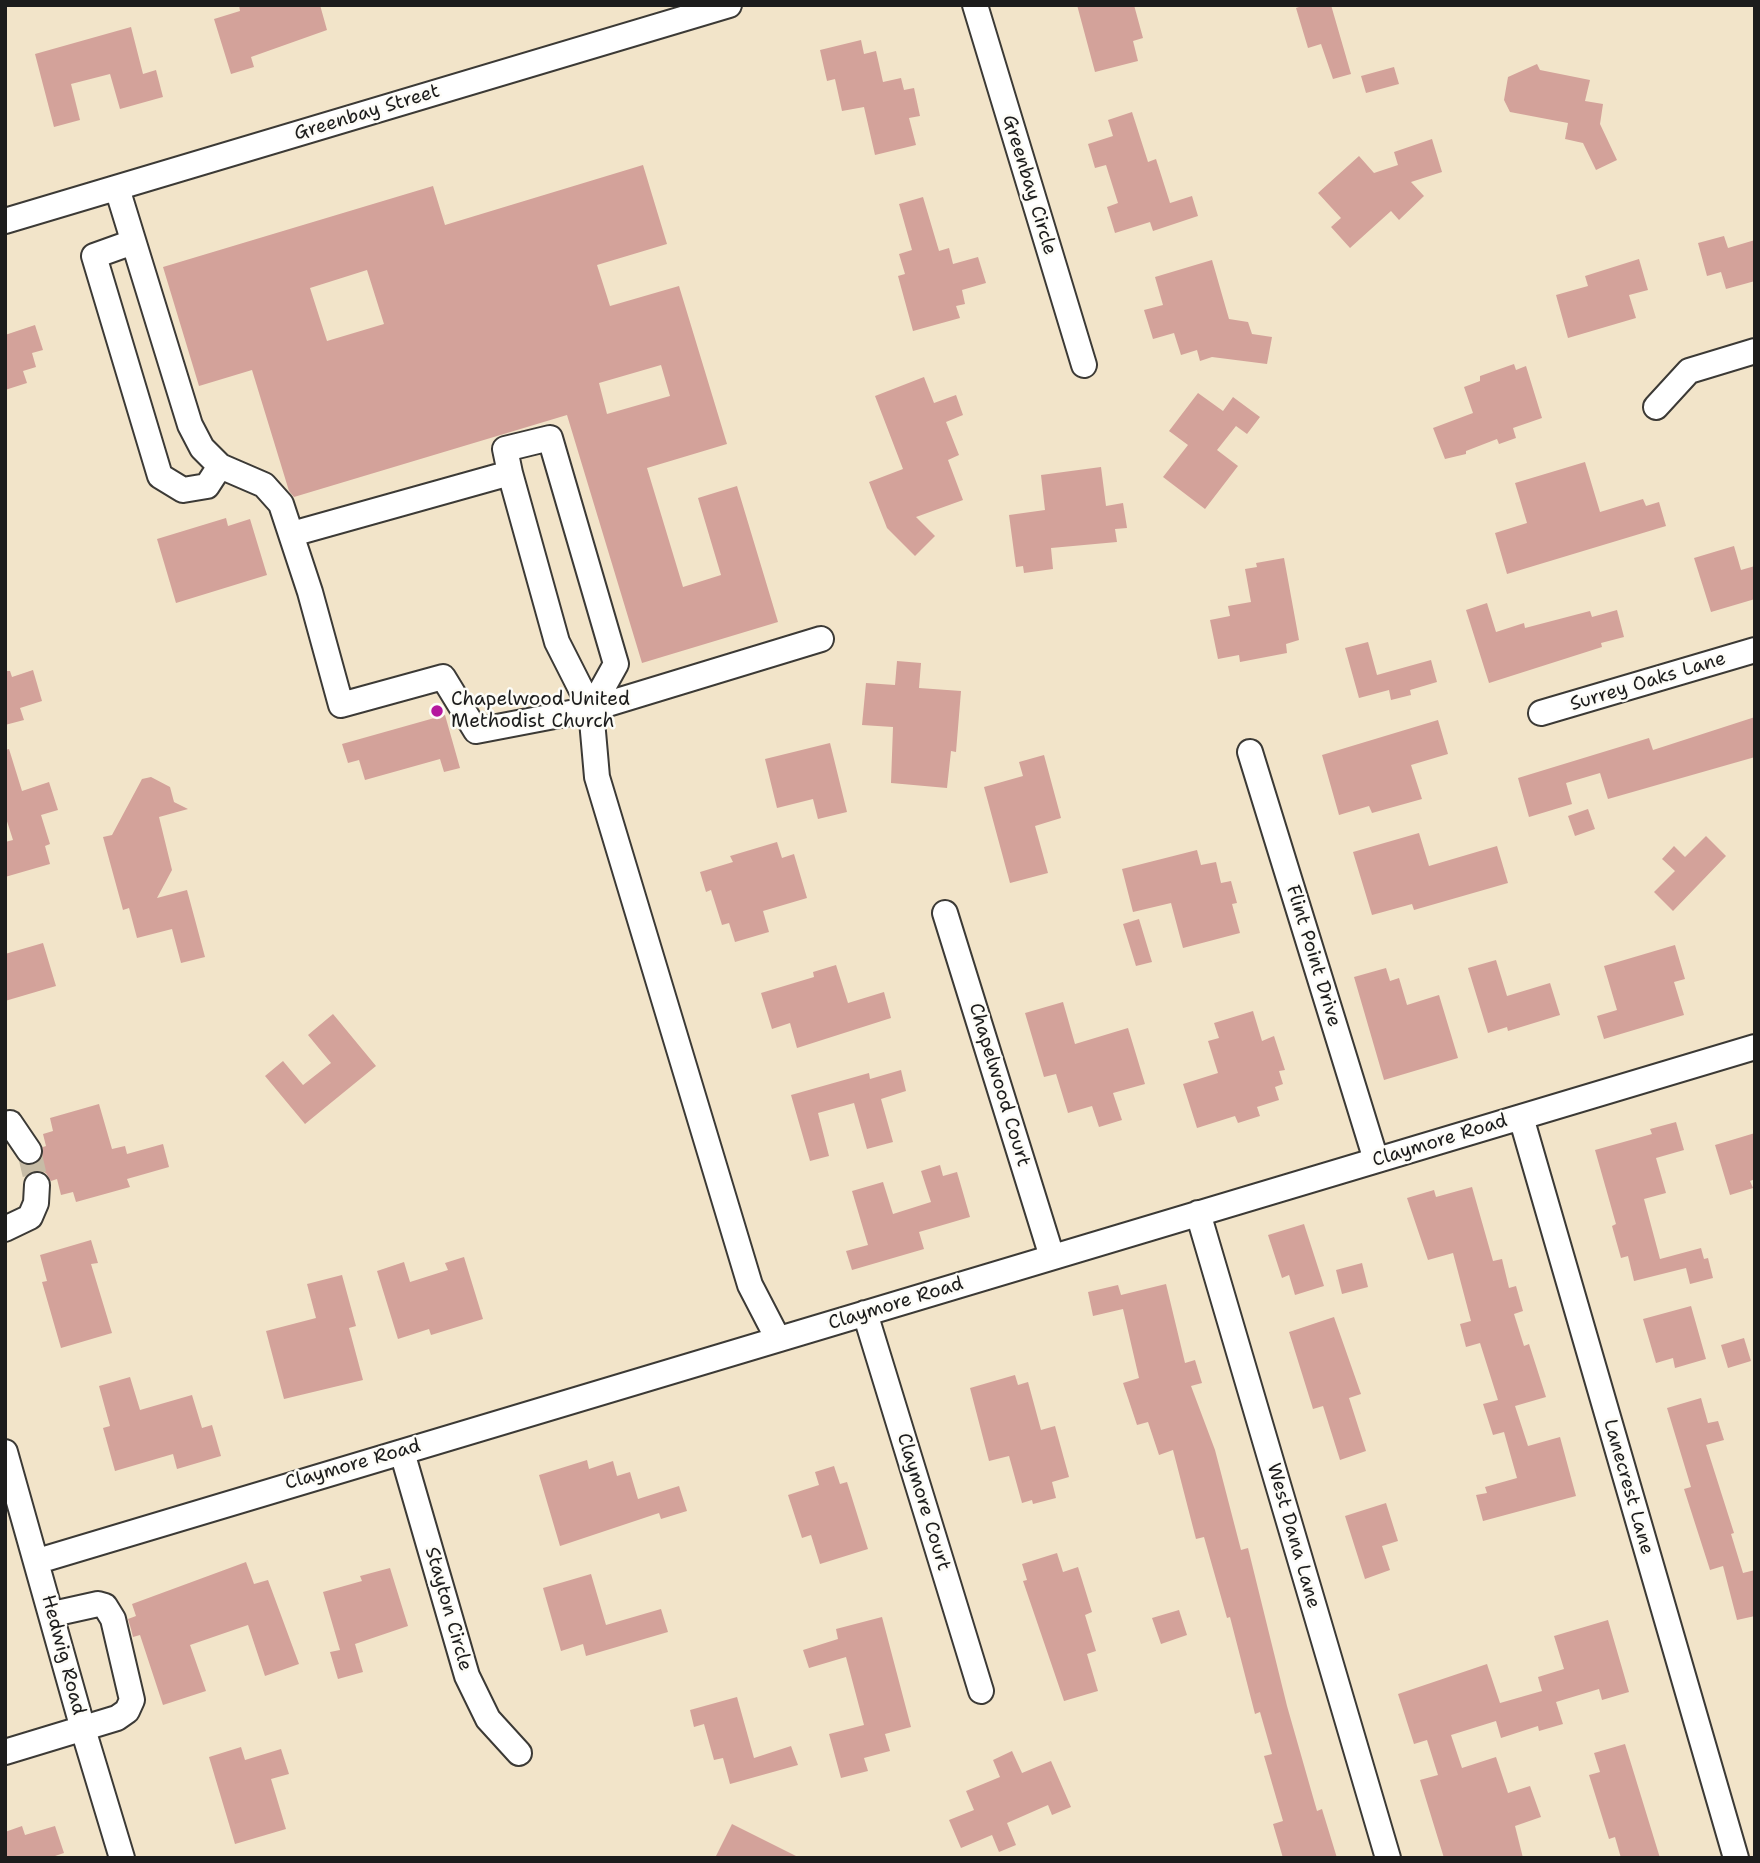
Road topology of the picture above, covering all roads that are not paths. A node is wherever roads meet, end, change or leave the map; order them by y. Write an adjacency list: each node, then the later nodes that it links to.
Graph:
1 (729, 5): 3 (street, Greenbay Street)
2 (975, 5): 8 (street, Greenbay Circle)
3 (678, 13): 4 (street, Greenbay Street)
4 (117, 188): 5 (street, Greenbay Street); 6 (street)
5 (5, 221)
6 (133, 242): 10 (street); 10 (street)
7 (1755, 351): 9 (street)
8 (1084, 365)
9 (1657, 407)
10 (220, 466): 12 (street)
11 (510, 473): 12 (street); 15 (street); 15 (street)
12 (292, 534): 15 (street)
13 (821, 639): 15 (street)
14 (1755, 650): 16 (street, Surrey Oaks Lane)
15 (591, 709): 29 (street)
16 (1542, 713)
17 (1250, 752): 23 (street, Flint Point Drive)
18 (945, 913): 27 (street, Chapelwood Court)
19 (1755, 1047): 20 (street, Claymore Road)
20 (1521, 1117): 23 (street, Claymore Road); 40 (street, Lanecrest Lane)
21 (5, 1125): 22 (street)
22 (29, 1151)
23 (1376, 1160): 25 (street, Claymore Road)
24 (37, 1185): 26 (street)
25 (1198, 1213): 27 (street, Claymore Road); 39 (street, West Dana Lane)
26 (5, 1229)
27 (1052, 1257): 28 (street, Claymore Road)
28 (865, 1313): 29 (street, Claymore Road); 34 (street, Claymore Court)
29 (778, 1339): 30 (street, Claymore Road)
30 (401, 1451): 32 (street, Claymore Road); 37 (street, Stayton Circle)
31 (5, 1452): 32 (street, Hedwig Road)
32 (38, 1561): 33 (street, Hedwig Road)
33 (53, 1614): 35 (street, Hedwig Road); 35 (street)
34 (981, 1691)
35 (83, 1729): 36 (street); 38 (street, Hedwig Road)
36 (5, 1752)
37 (519, 1753)
38 (122, 1858)
39 (1388, 1858)
40 (1736, 1858)

